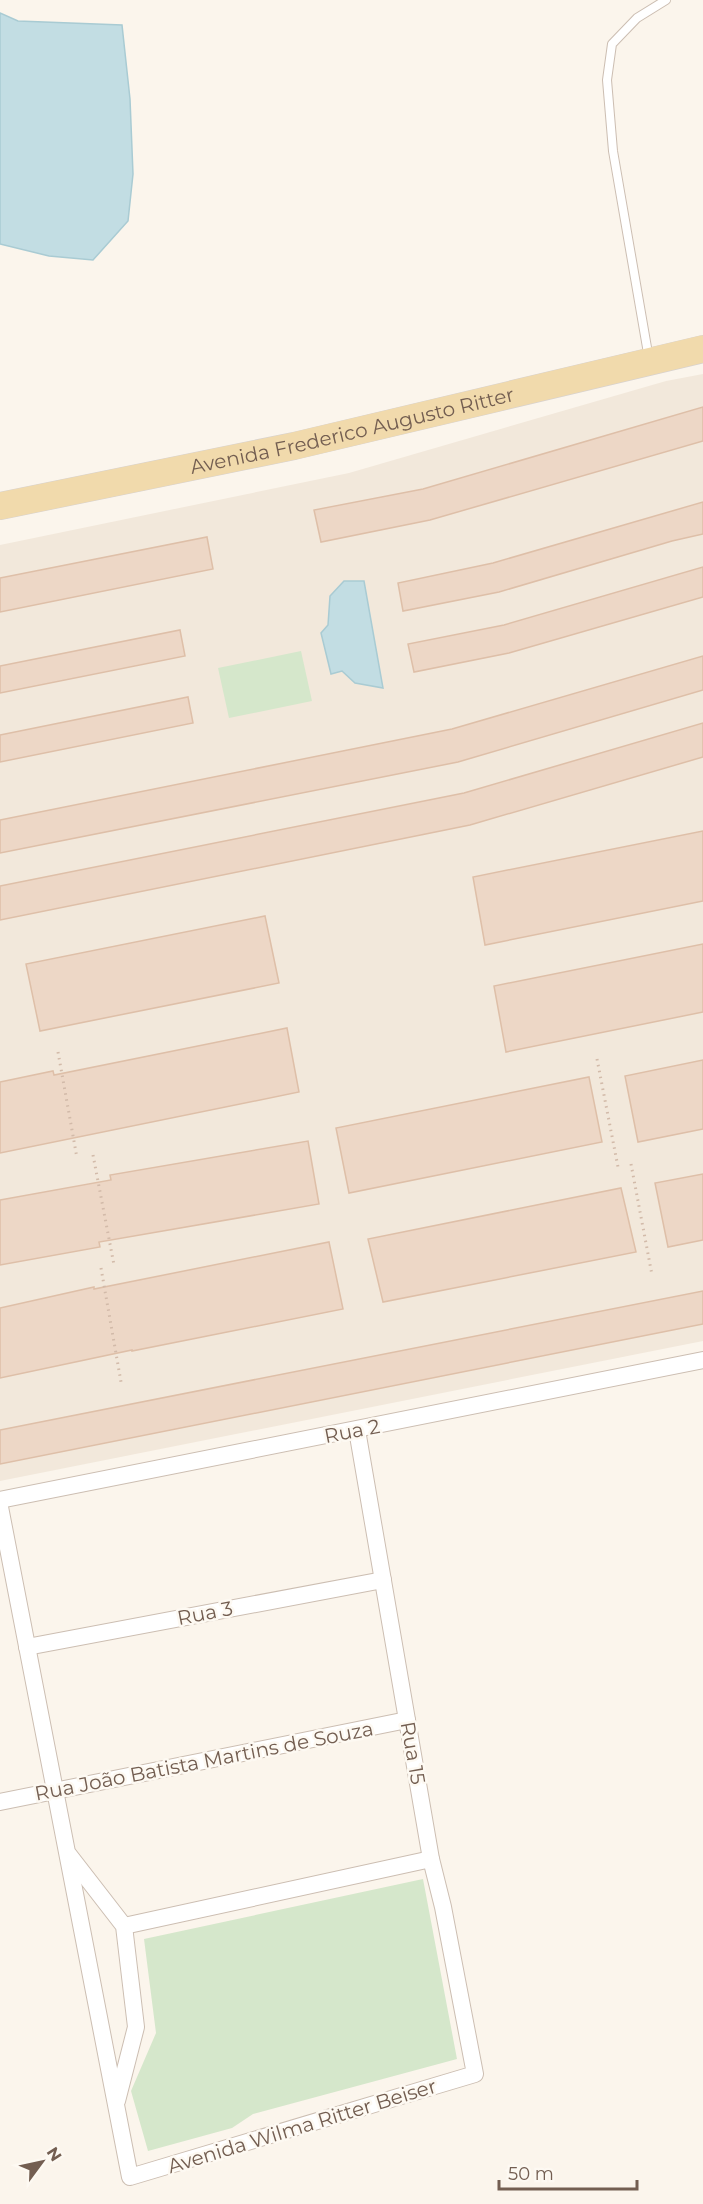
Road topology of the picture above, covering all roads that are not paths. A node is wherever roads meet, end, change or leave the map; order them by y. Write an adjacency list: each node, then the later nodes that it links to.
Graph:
1 (666, 0): 3 (lane)
2 (703, 349): 3 (main road, Avenida Frederico Augusto Ritter)
3 (649, 360): 4 (main road, Avenida Frederico Augusto Ritter)
4 (0, 506)
5 (703, 1360): 6 (street, Rua 2)
6 (357, 1430): 7 (street, Rua 2); 9 (street, Rua 15)
7 (0, 1500)
8 (0, 1507): 10 (street)
9 (383, 1580): 10 (street, Rua 3); 11 (street, Rua 15)
10 (27, 1647): 12 (street)
11 (407, 1720): 12 (street, Rua João Batista Martins de Souza); 15 (street, Rua 15)
12 (55, 1791): 13 (street, Rua João Batista Martins de Souza); 14 (street)
13 (0, 1802)
14 (67, 1852): 16 (street); 18 (street)
15 (431, 1859): 16 (street); 17 (street, Rua 15)
16 (124, 1926): 18 (street)
17 (475, 2074): 18 (street, Avenida Wilma Ritter Beiser)
18 (116, 2105)

